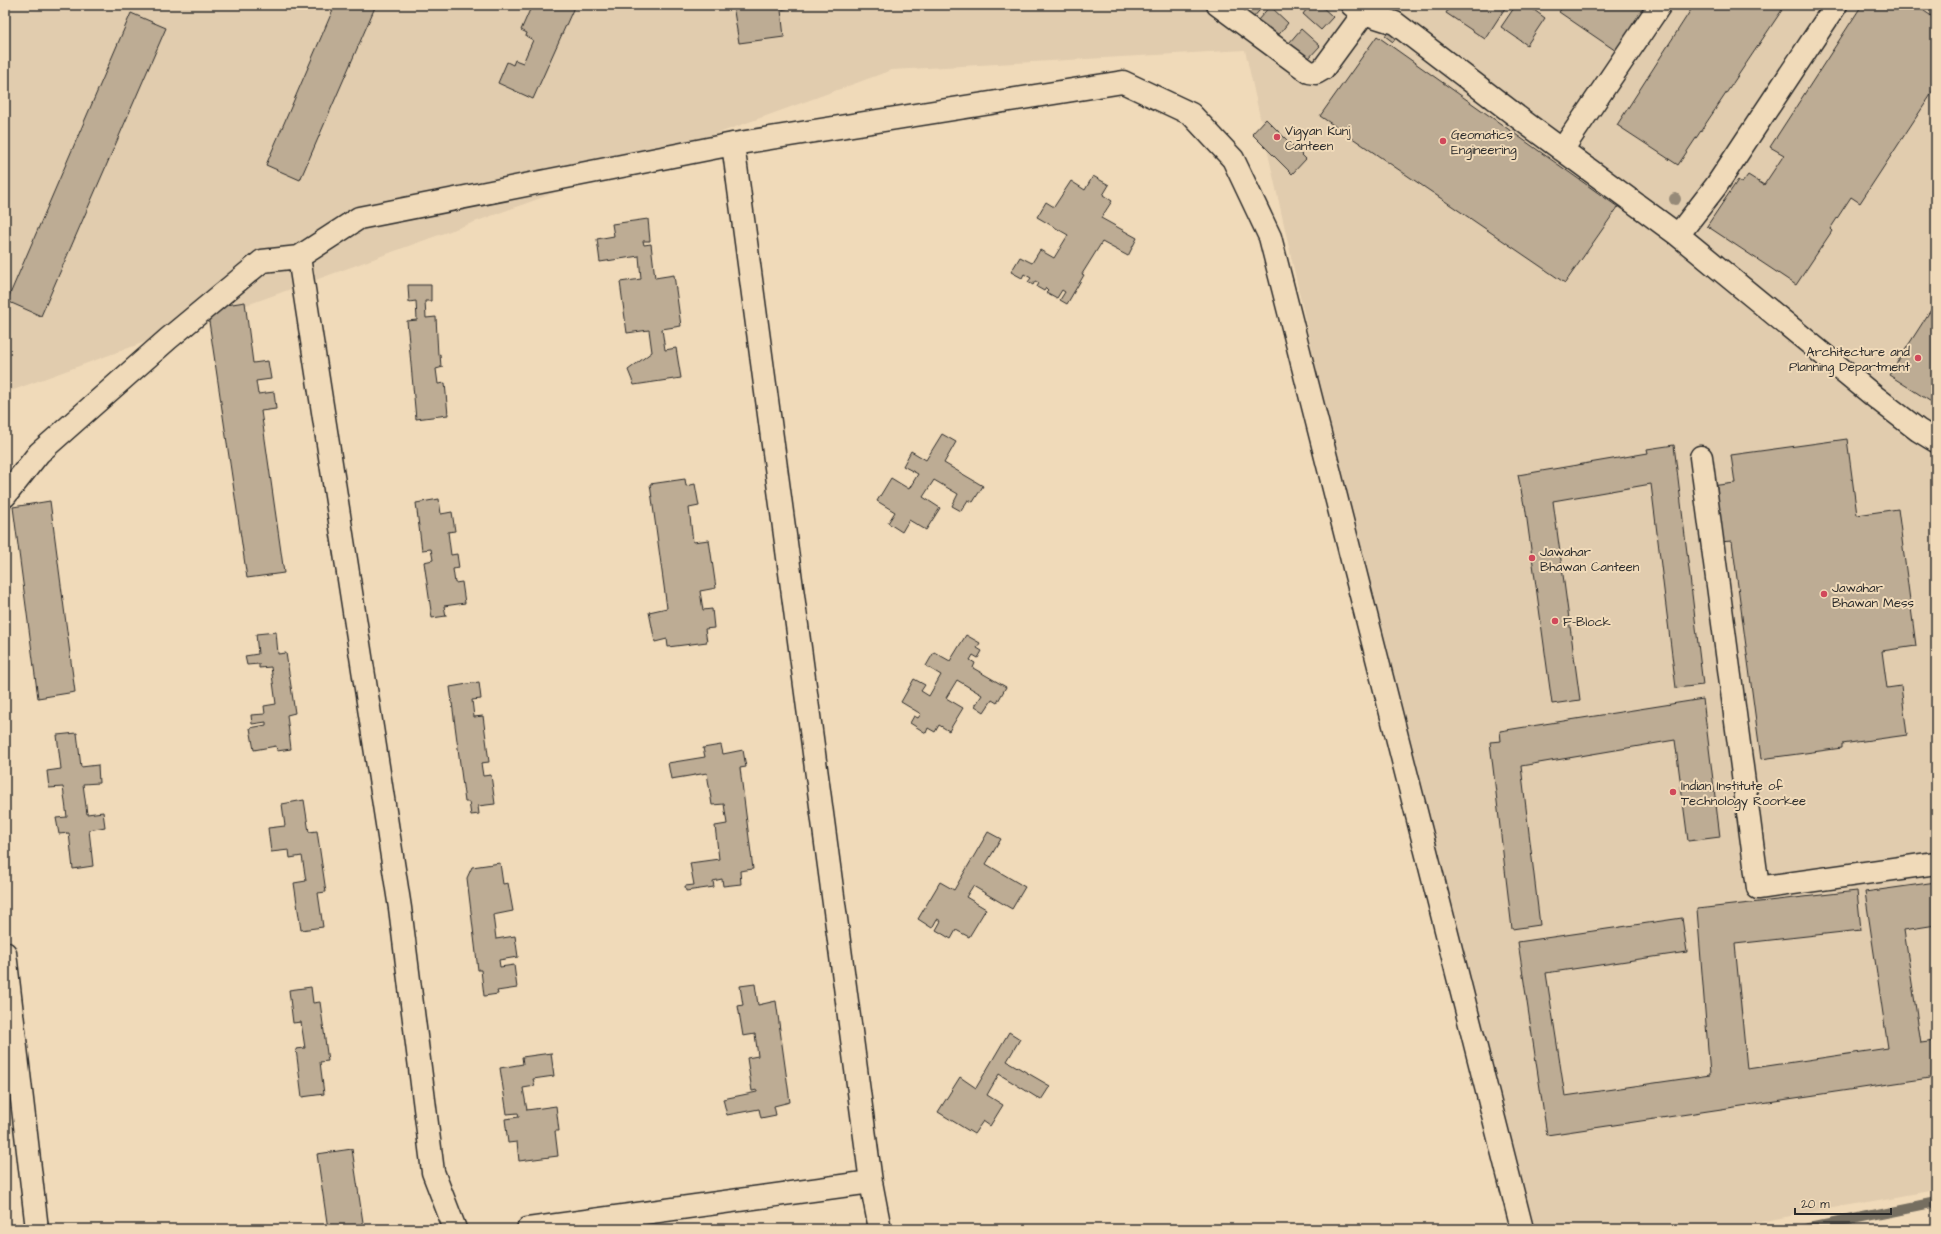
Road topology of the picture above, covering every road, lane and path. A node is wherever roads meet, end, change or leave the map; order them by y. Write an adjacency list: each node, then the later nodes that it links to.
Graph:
1 (1218, 5): 4 (street)
2 (1660, 5): 6 (street)
3 (1836, 5): 7 (street)
4 (1358, 9): 6 (street)
5 (733, 144): 8 (street); 14 (street); 19 (street)
6 (1562, 150): 7 (street)
7 (1678, 234): 9 (street)
8 (299, 257): 11 (street); 16 (street)
9 (1936, 441)
10 (1701, 457): 12 (street)
11 (5, 496)
12 (1936, 863)
13 (5, 953): 15 (street)
14 (871, 1182): 17 (street); 18 (street)
15 (37, 1229)
16 (455, 1229)
17 (528, 1229)
18 (880, 1229)
19 (1522, 1229)

